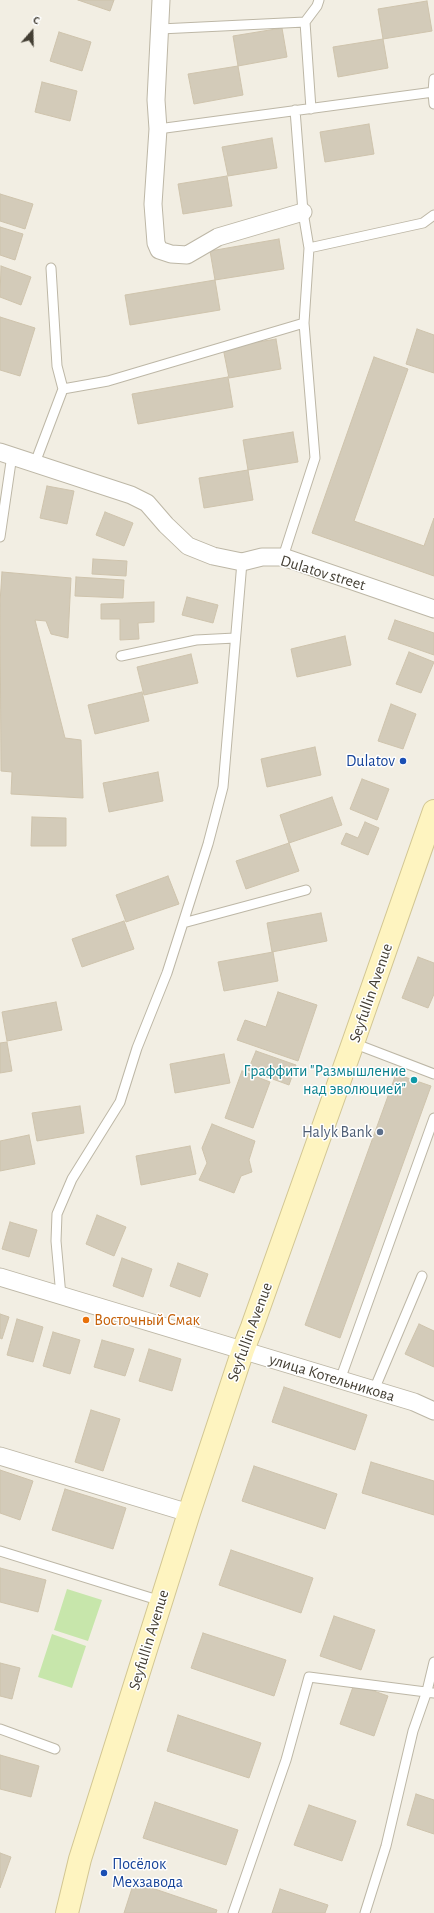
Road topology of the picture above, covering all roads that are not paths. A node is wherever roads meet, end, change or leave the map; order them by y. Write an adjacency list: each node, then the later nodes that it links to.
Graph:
1 (161, 0): 4 (street)
2 (318, 0): 3 (lane)
3 (305, 22): 4 (lane); 8 (lane)
4 (160, 29): 10 (street)
5 (434, 79): 6 (lane)
6 (433, 92): 7 (lane); 8 (lane)
7 (434, 104)
8 (311, 109): 9 (lane)
9 (295, 110): 10 (lane); 11 (lane)
10 (158, 129): 11 (street)
11 (303, 212): 13 (lane)
12 (434, 215): 13 (lane)
13 (308, 248): 15 (lane)
14 (51, 268): 16 (lane)
15 (304, 323): 16 (lane); 20 (lane)
16 (63, 389): 18 (lane)
17 (6, 454): 18 (street, Dulatov street); 19 (lane)
18 (35, 463): 21 (street, Dulatov street)
19 (0, 537)
20 (283, 558): 21 (street, Dulatov street); 22 (street, Dulatov street)
21 (242, 562): 23 (lane)
22 (434, 609)
23 (235, 638): 24 (lane); 27 (lane)
24 (120, 656)
25 (434, 810): 28 (main road, Seyfullin Avenue)
26 (306, 890): 27 (lane)
27 (184, 923): 33 (lane)
28 (354, 1043): 29 (lane); 34 (main road, Seyfullin Avenue)
29 (434, 1074)
30 (434, 1118): 35 (lane)
31 (422, 1276): 36 (lane)
32 (0, 1277): 33 (street, улица Котельникова)
33 (61, 1296): 34 (street, улица Котельникова)
34 (243, 1350): 35 (street, улица Котельникова); 39 (main road, Seyfullin Avenue)
35 (340, 1380): 36 (street, улица Котельникова)
36 (374, 1390): 37 (street, улица Котельникова)
37 (434, 1412)
38 (0, 1456): 39 (street)
39 (189, 1513): 41 (main road, Seyfullin Avenue)
40 (0, 1551): 41 (lane)
41 (161, 1601): 46 (main road, Seyfullin Avenue)
42 (434, 1662): 43 (lane)
43 (431, 1692): 49 (lane); 50 (lane)
44 (0, 1729): 45 (lane)
45 (55, 1749)
46 (80, 1859): 47 (main road, Seyfullin Avenue); 48 (main road, Seyfullin Avenue)
47 (59, 1913)
48 (67, 1913)
49 (233, 1913)
50 (365, 1913)

